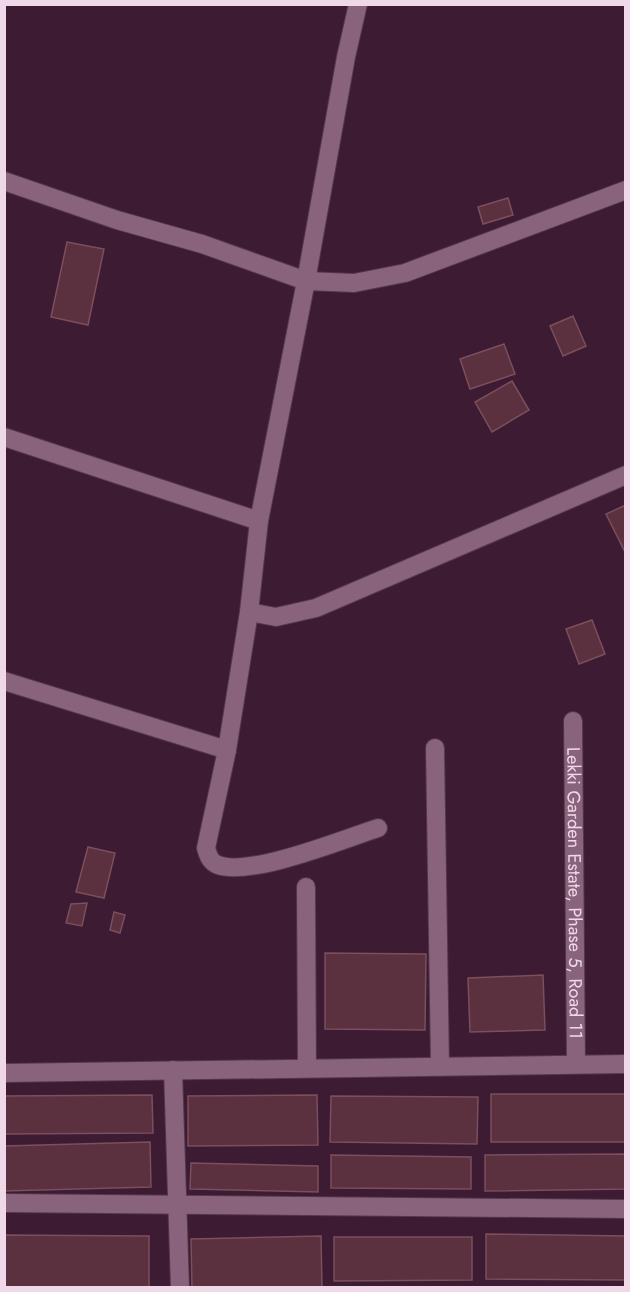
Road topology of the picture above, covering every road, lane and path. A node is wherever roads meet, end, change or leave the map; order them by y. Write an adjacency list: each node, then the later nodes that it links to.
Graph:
1 (358, 4): 4 (street)
2 (4, 181): 4 (street)
3 (626, 190): 4 (street)
4 (306, 281): 7 (street)
5 (4, 437): 7 (street)
6 (626, 475): 8 (street)
7 (259, 521): 8 (street)
8 (249, 612): 12 (street)
9 (4, 681): 12 (street)
10 (573, 721): 15 (street, Lekki Garden Estate, Phase 5, Road 11)
11 (435, 748): 17 (street)
12 (227, 750): 13 (street)
13 (378, 828)
14 (306, 887): 18 (street)
15 (576, 1064): 16 (street); 17 (street)
16 (626, 1064)
17 (440, 1066): 18 (street)
18 (307, 1068): 19 (street)
19 (173, 1070): 20 (street); 22 (street)
20 (4, 1073)
21 (4, 1203): 22 (street)
22 (176, 1203): 23 (street); 24 (street)
23 (626, 1209)
24 (180, 1287)

